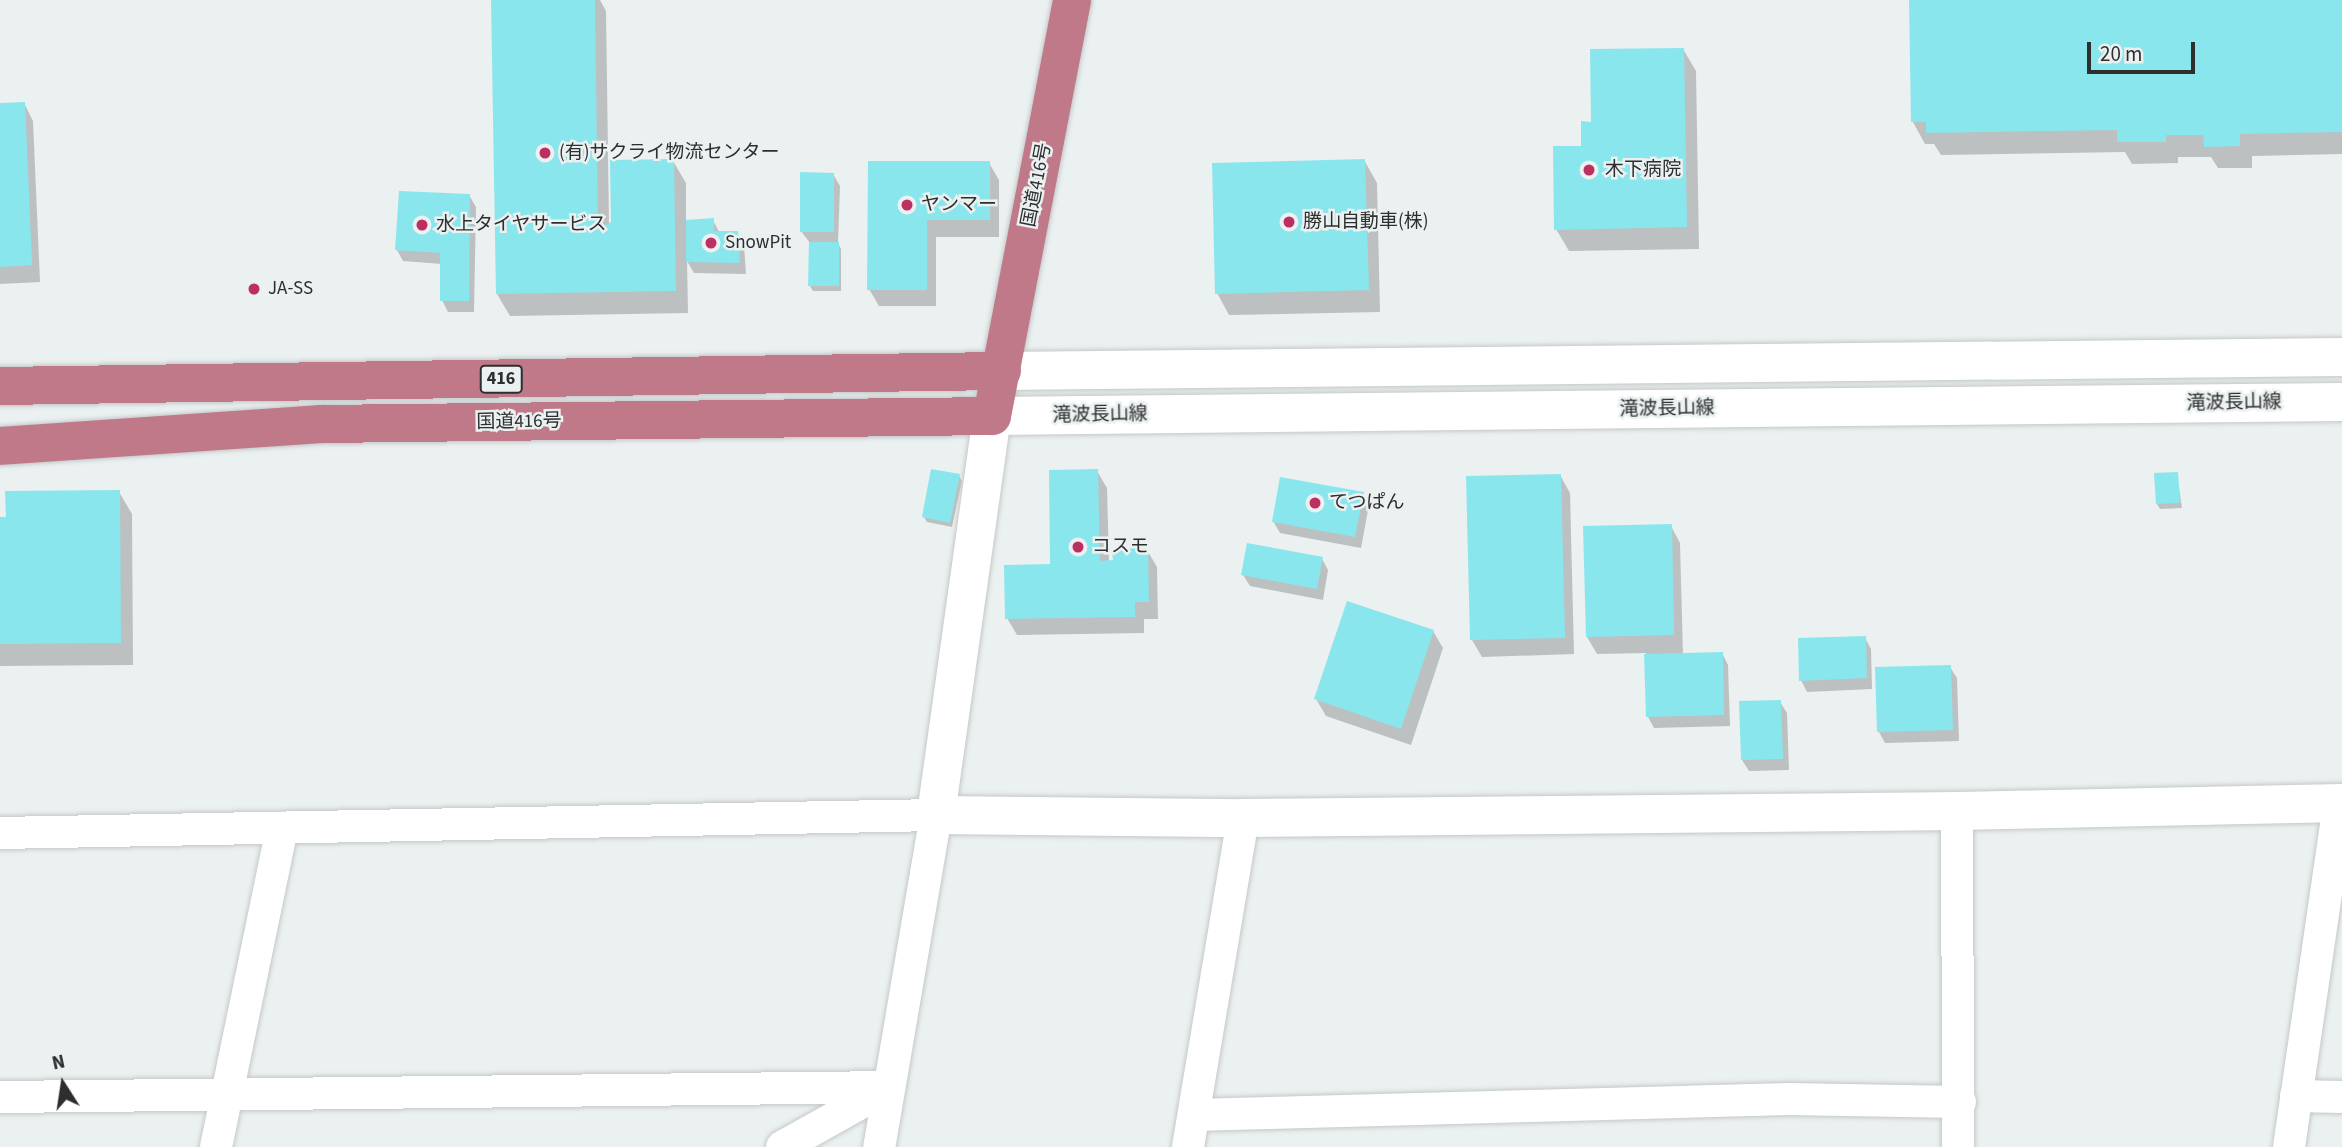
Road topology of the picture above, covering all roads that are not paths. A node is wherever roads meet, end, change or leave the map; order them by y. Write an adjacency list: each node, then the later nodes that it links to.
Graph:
1 (1072, 0): 3 (highway, 国道416号)
2 (2342, 357): 3 (main road)
3 (1002, 371): 4 (highway, 416); 6 (highway, 国道416号)
4 (0, 386)
5 (2342, 402): 6 (main road, 滝波長山線)
6 (992, 416): 7 (highway, 国道416号 / 416); 10 (main road)
7 (0, 446)
8 (2341, 796): 9 (main road); 16 (street)
9 (1957, 811): 11 (main road); 19 (street)
10 (936, 815): 11 (main road); 12 (street); 14 (street)
11 (1244, 818): 20 (street)
12 (282, 828): 13 (street); 15 (street)
13 (0, 833)
14 (889, 1087): 15 (street); 22 (street); 23 (street)
15 (227, 1094): 17 (street); 21 (street)
16 (2296, 1096): 18 (street); 26 (street)
17 (0, 1097)
18 (2342, 1097)
19 (1959, 1102): 20 (street); 25 (street)
20 (1194, 1115): 24 (street)
21 (216, 1147)
22 (782, 1147)
23 (878, 1147)
24 (1188, 1147)
25 (1958, 1147)
26 (2289, 1147)

